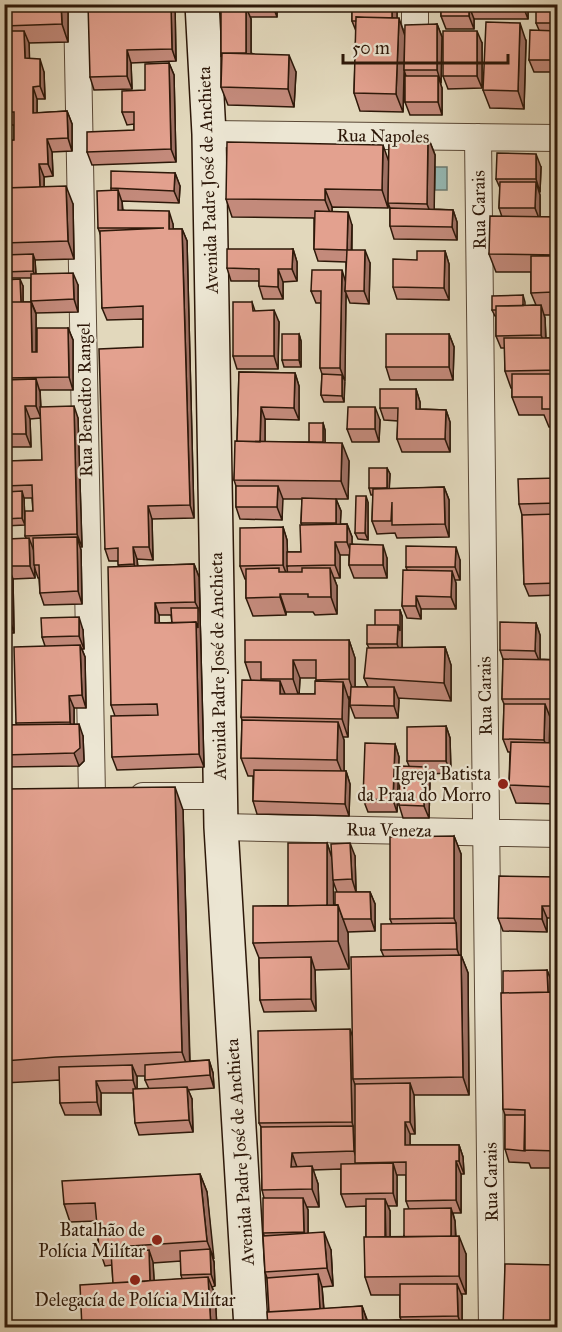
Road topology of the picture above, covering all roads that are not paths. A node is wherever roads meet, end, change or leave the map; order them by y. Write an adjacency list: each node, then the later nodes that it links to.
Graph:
1 (77, 4): 6 (street, Rua Benedito Rangel)
2 (202, 4): 3 (main road, Avenida Padre José de Anchieta)
3 (209, 134): 4 (street, Rua Napoles); 7 (main road, Avenida Padre José de Anchieta)
4 (478, 137): 5 (street, Rua Napoles); 8 (street, Rua Carais)
5 (558, 138)
6 (81, 796): 7 (street, Rua Veneza)
7 (220, 811): 8 (street, Rua Veneza); 10 (main road, Avenida Padre José de Anchieta)
8 (487, 833): 9 (street, Rua Veneza); 11 (street, Rua Carais)
9 (558, 834)
10 (251, 1328)
11 (492, 1328)

